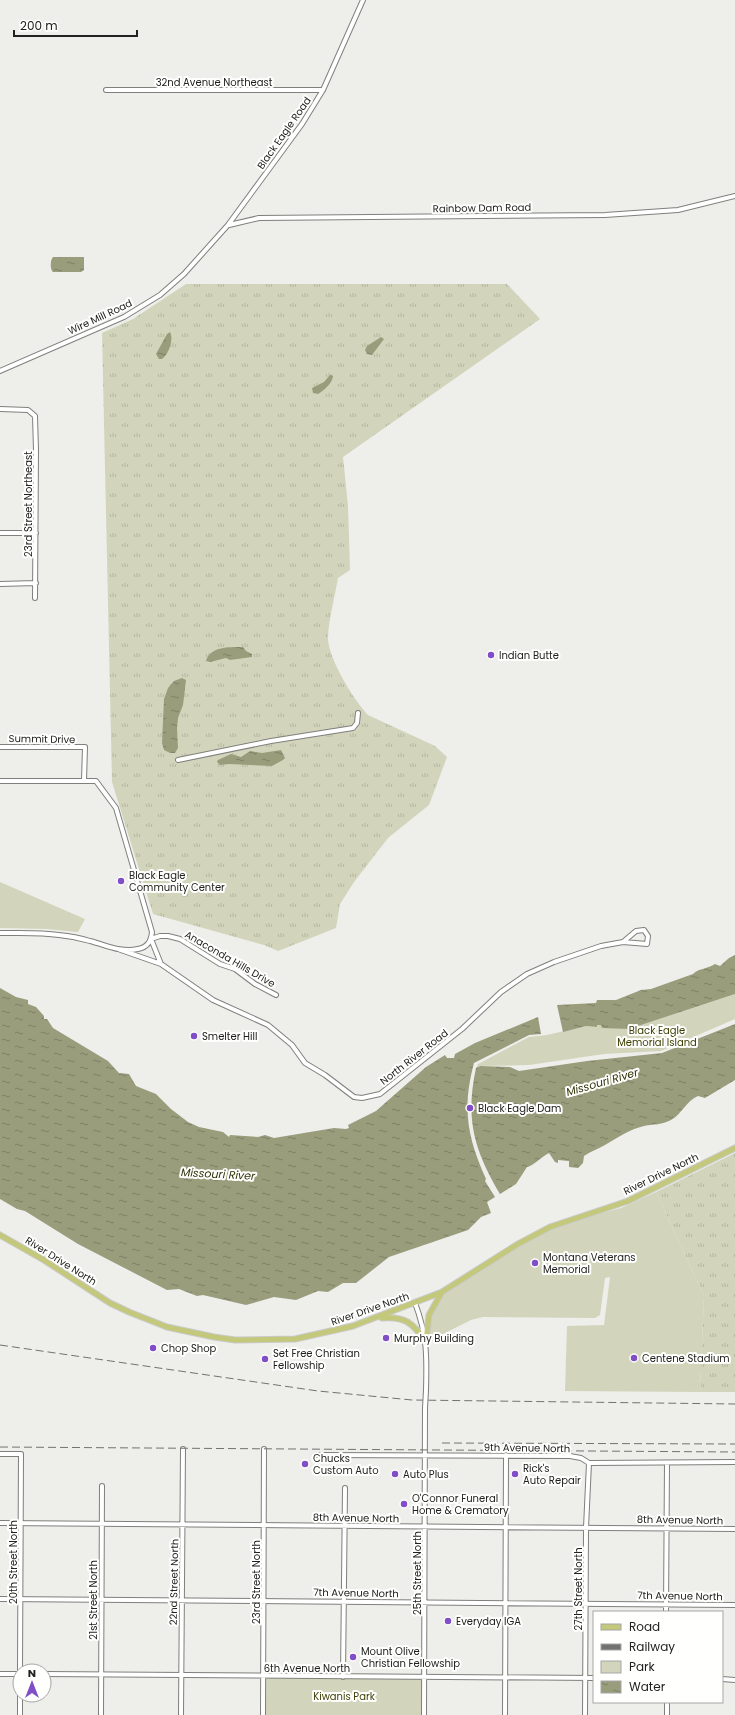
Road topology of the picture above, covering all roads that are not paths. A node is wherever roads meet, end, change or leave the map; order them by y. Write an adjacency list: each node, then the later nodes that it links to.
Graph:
1 (362, 0): 3 (street, Black Eagle Road)
2 (106, 90): 3 (street, 32nd Avenue Northeast)
3 (323, 90): 5 (street, Black Eagle Road)
4 (735, 196): 5 (street, Rainbow Dam Road)
5 (228, 225): 6 (street, Wire Mill Road)
6 (0, 370)
7 (0, 409): 9 (street, 23rd Street Northeast)
8 (0, 533): 9 (street)
9 (36, 533): 10 (street, 23rd Street Northeast)
10 (36, 583): 11 (street); 12 (street, 23rd Street Northeast)
11 (0, 584)
12 (35, 598)
13 (358, 713): 15 (street)
14 (0, 747): 17 (street, Summit Drive)
15 (178, 760)
16 (0, 781): 17 (street)
17 (84, 781): 19 (street)
18 (0, 933): 21 (street, North River Road)
19 (151, 939): 21 (street, North River Road); 22 (street); 23 (street, Anaconda Hills Drive)
20 (623, 942): 20 (street, North River Road); 22 (street, North River Road)
21 (118, 949): 22 (street, North River Road)
22 (160, 964)
23 (276, 995)
24 (735, 1148): 26 (main road, River Drive North)
25 (0, 1235): 28 (main road, River Drive North)
26 (442, 1292): 27 (main road, River Drive North); 29 (main road)
27 (415, 1303): 28 (main road, River Drive North); 29 (street)
28 (376, 1318): 29 (main road)
29 (426, 1342): 34 (street, 25th Street North, bridge)
30 (183, 1449): 44 (street, 22nd Street North)
31 (264, 1449): 45 (street, 23rd Street North)
32 (0, 1454): 43 (street, 20th Street North)
33 (317, 1454): 34 (street, 9th Avenue North)
34 (425, 1455): 35 (street, 9th Avenue North); 47 (street, 25th Street North)
35 (506, 1455): 37 (street, 9th Avenue North); 48 (street)
36 (735, 1462): 38 (street, 9th Avenue North)
37 (589, 1463): 38 (street, 9th Avenue North); 49 (street, 27th Street North)
38 (667, 1463): 50 (street)
39 (102, 1486): 42 (street, 21st Street North)
40 (345, 1488): 46 (street)
41 (0, 1523): 43 (street, 8th Avenue North)
42 (101, 1523): 43 (street, 8th Avenue North); 44 (street, 8th Avenue North); 54 (street, 21st Street North)
43 (21, 1524): 53 (street, 20th Street North)
44 (183, 1524): 45 (street, 8th Avenue North); 55 (street, 22nd Street North)
45 (263, 1525): 46 (street, 8th Avenue North); 56 (street, 23rd Street North)
46 (344, 1526): 47 (street, 8th Avenue North); 57 (street)
47 (425, 1527): 48 (street, 8th Avenue North); 58 (street, 25th Street North)
48 (505, 1527): 49 (street, 8th Avenue North); 59 (street)
49 (586, 1528): 50 (street, 8th Avenue North); 60 (street, 27th Street North)
50 (668, 1528): 51 (street, 8th Avenue North); 61 (street)
51 (735, 1529)
52 (0, 1599): 53 (street, 7th Avenue North)
53 (21, 1599): 54 (street, 7th Avenue North); 64 (street, 20th Street North)
54 (101, 1600): 55 (street, 7th Avenue North); 68 (street, 21st Street North)
55 (182, 1600): 56 (street, 7th Avenue North); 69 (street, 22nd Street North)
56 (264, 1601): 57 (street, 7th Avenue North); 70 (street, 23rd Street North)
57 (344, 1601): 58 (street, 7th Avenue North); 71 (street)
58 (424, 1602): 59 (street, 7th Avenue North); 72 (street, 25th Street North)
59 (505, 1603): 60 (street, 7th Avenue North); 73 (street)
60 (586, 1604): 61 (street, 7th Avenue North); 74 (street, 27th Street North)
61 (666, 1604): 62 (street, 7th Avenue North); 63 (street)
62 (735, 1605)
63 (666, 1611)
64 (20, 1663)
65 (0, 1674): 66 (street)
66 (12, 1674)
67 (52, 1674): 68 (street, 6th Avenue North)
68 (101, 1674): 69 (street, 6th Avenue North); 81 (street, 21st Street North)
69 (181, 1676): 70 (street, 6th Avenue North); 82 (street, 22nd Street North)
70 (264, 1676): 71 (street, 6th Avenue North); 83 (street, 23rd Street North)
71 (343, 1677): 72 (street, 6th Avenue North)
72 (424, 1677): 73 (street, 6th Avenue North); 84 (street, 25th Street North)
73 (504, 1678): 74 (street, 6th Avenue North); 85 (street)
74 (586, 1678): 75 (street, 6th Avenue North); 86 (street, 27th Street North)
75 (593, 1678)
76 (723, 1680): 77 (street)
77 (735, 1680)
78 (20, 1703): 80 (street)
79 (667, 1703): 87 (street)
80 (20, 1715)
81 (101, 1715)
82 (181, 1715)
83 (263, 1715)
84 (424, 1715)
85 (505, 1715)
86 (585, 1715)
87 (667, 1715)

